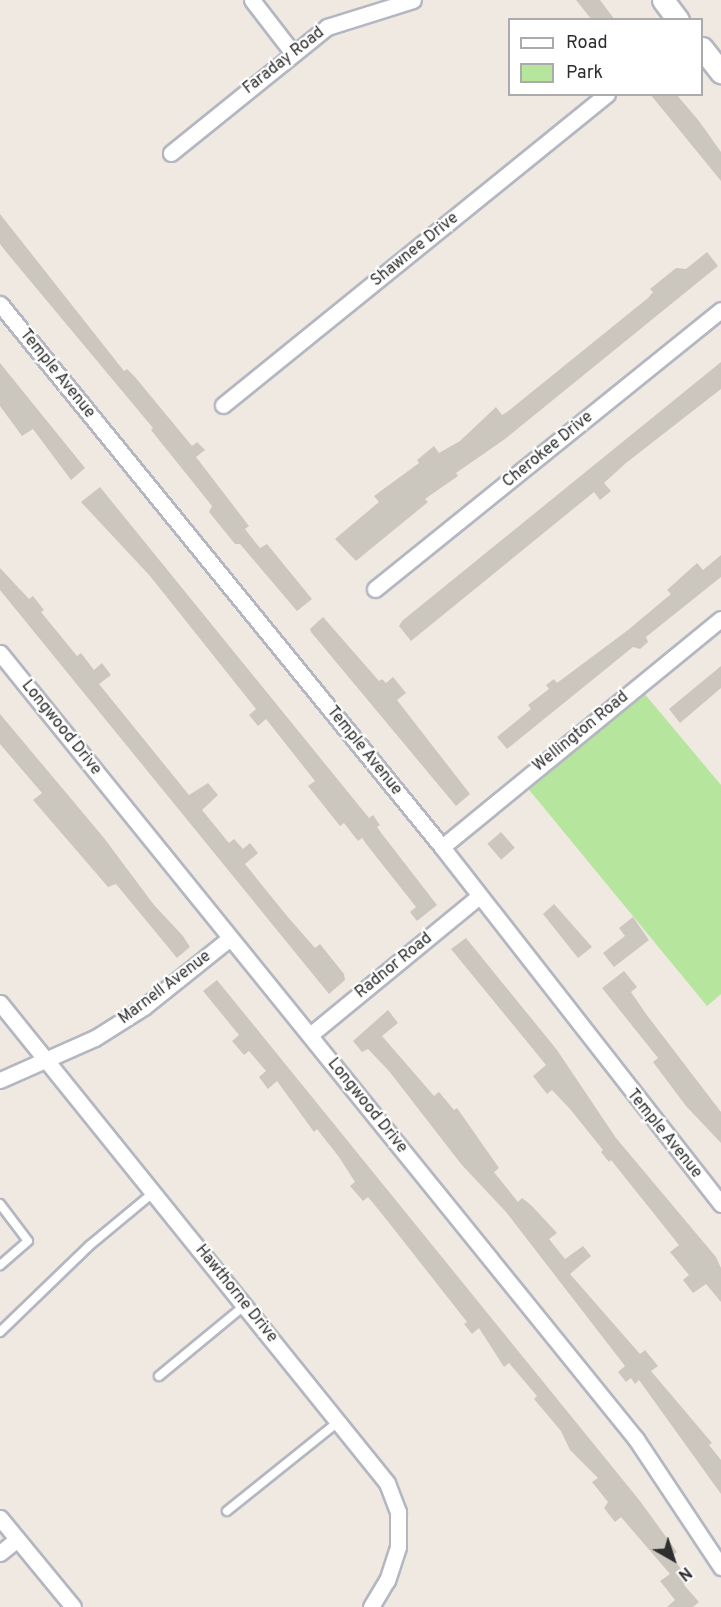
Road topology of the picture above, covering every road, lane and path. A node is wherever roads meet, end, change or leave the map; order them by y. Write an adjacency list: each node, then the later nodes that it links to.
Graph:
1 (252, 0): 6 (street)
2 (414, 0): 6 (street, Faraday Road)
3 (663, 0): 4 (main road)
4 (676, 18)
5 (703, 49): 7 (main road)
6 (292, 52): 9 (street, Faraday Road)
7 (721, 72)
8 (605, 96): 12 (street, Shawnee Drive)
9 (171, 153)
10 (0, 304): 16 (street, Temple Avenue)
11 (721, 310): 13 (street, Cherokee Drive)
12 (223, 405)
13 (375, 590)
14 (721, 619): 16 (street, Wellington Road)
15 (0, 653): 18 (street, Longwood Drive)
16 (442, 847): 17 (street, Temple Avenue)
17 (478, 896): 20 (street, Radnor Road); 25 (street, Temple Avenue)
18 (230, 938): 20 (street, Longwood Drive); 21 (street, Marnell Avenue)
19 (0, 1003): 21 (street, Hawthorne Drive)
20 (310, 1035): 35 (street, Longwood Drive)
21 (48, 1061): 22 (street, Marnell Avenue); 23 (street, Hawthorne Drive)
22 (0, 1080)
23 (154, 1192): 27 (street, Hawthorne Drive); 28 (lane)
24 (0, 1204): 26 (lane)
25 (721, 1204)
26 (0, 1266)
27 (245, 1305): 29 (lane); 30 (street, Hawthorne Drive)
28 (0, 1332)
29 (159, 1376)
30 (339, 1421): 31 (lane); 37 (street, Hawthorne Drive)
31 (227, 1511)
32 (0, 1518): 33 (street)
33 (17, 1539): 34 (street); 36 (street)
34 (0, 1552)
35 (721, 1567)
36 (73, 1607)
37 (371, 1607)

